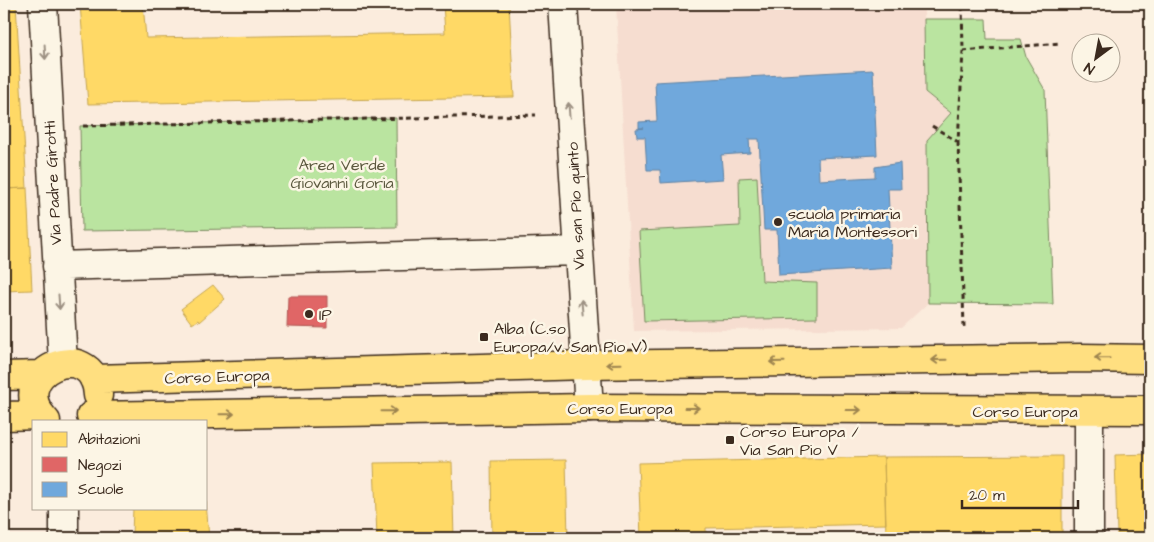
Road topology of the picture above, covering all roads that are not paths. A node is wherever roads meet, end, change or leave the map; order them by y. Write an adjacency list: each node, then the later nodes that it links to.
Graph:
1 (43, 4): 4 (street, Via Padre Girotti, one-way to 4)
2 (563, 4): 3 (street, Via san Pio quinto, one-way to 2)
3 (577, 251): 4 (street); 6 (street, Via san Pio quinto, one-way to 3)
4 (56, 266): 7 (street, Via Padre Girotti, one-way to 7)
5 (1150, 359): 6 (main road, Corso Europa, one-way to 6)
6 (586, 365): 9 (main road, Corso Europa); 10 (street, Via san Pio quinto)
7 (51, 369): 8 (main road); 9 (main road); 14 (main road)
8 (4, 376)
9 (94, 379): 15 (main road, Corso Europa)
10 (589, 408): 12 (main road, Corso Europa, one-way to 12); 15 (main road, Corso Europa, one-way to 10)
11 (1150, 410): 12 (main road, Corso Europa)
12 (1089, 411): 18 (street)
13 (4, 416): 14 (main road)
14 (43, 418)
15 (88, 418)
16 (64, 510): 17 (street)
17 (64, 538)
18 (1089, 538)

